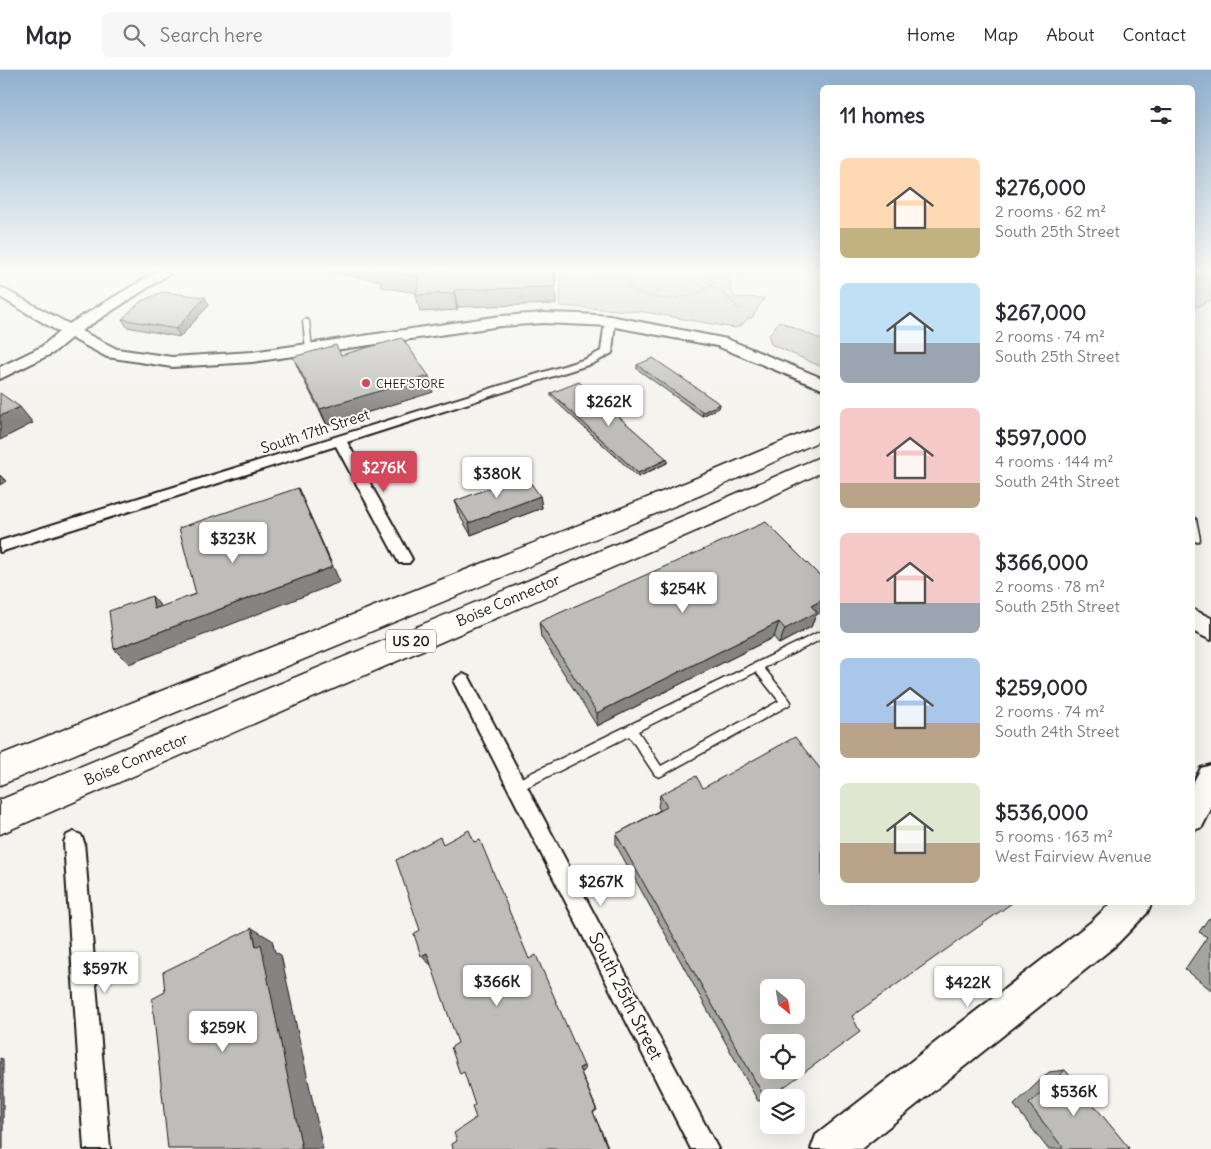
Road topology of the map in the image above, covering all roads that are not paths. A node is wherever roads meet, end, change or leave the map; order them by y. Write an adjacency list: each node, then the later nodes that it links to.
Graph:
1 (50, 320): 7 (main road)
2 (86, 320): 7 (main road)
3 (510, 320): 8 (main road)
4 (596, 320): 6 (main road)
5 (306, 321): 8 (lane)
6 (610, 321): 11 (main road); 13 (street, South 17th Street)
7 (69, 331): 8 (main road); 9 (main road); 10 (main road)
8 (308, 349)
9 (0, 360)
10 (0, 374)
11 (820, 383)
12 (820, 433): 23 (highway, US 20)
13 (339, 440): 15 (street, South 17th Street); 16 (street)
14 (820, 464): 29 (highway, Boise Connector / US 20)
15 (0, 547)
16 (404, 559)
17 (1195, 620): 18 (main road)
18 (1211, 630)
19 (820, 636): 20 (lane)
20 (758, 667): 22 (lane); 22 (lane)
21 (463, 682): 27 (street, South 25th Street)
22 (631, 730): 27 (lane)
23 (76, 739): 24 (highway); 25 (highway, US 20)
24 (0, 759)
25 (0, 770)
26 (1211, 778): 28 (main road)
27 (517, 786): 33 (street, South 25th Street)
28 (1195, 812)
29 (0, 817)
30 (74, 842): 32 (street)
31 (1133, 905): 34 (main road)
32 (97, 1149)
33 (705, 1149)
34 (830, 1149)

